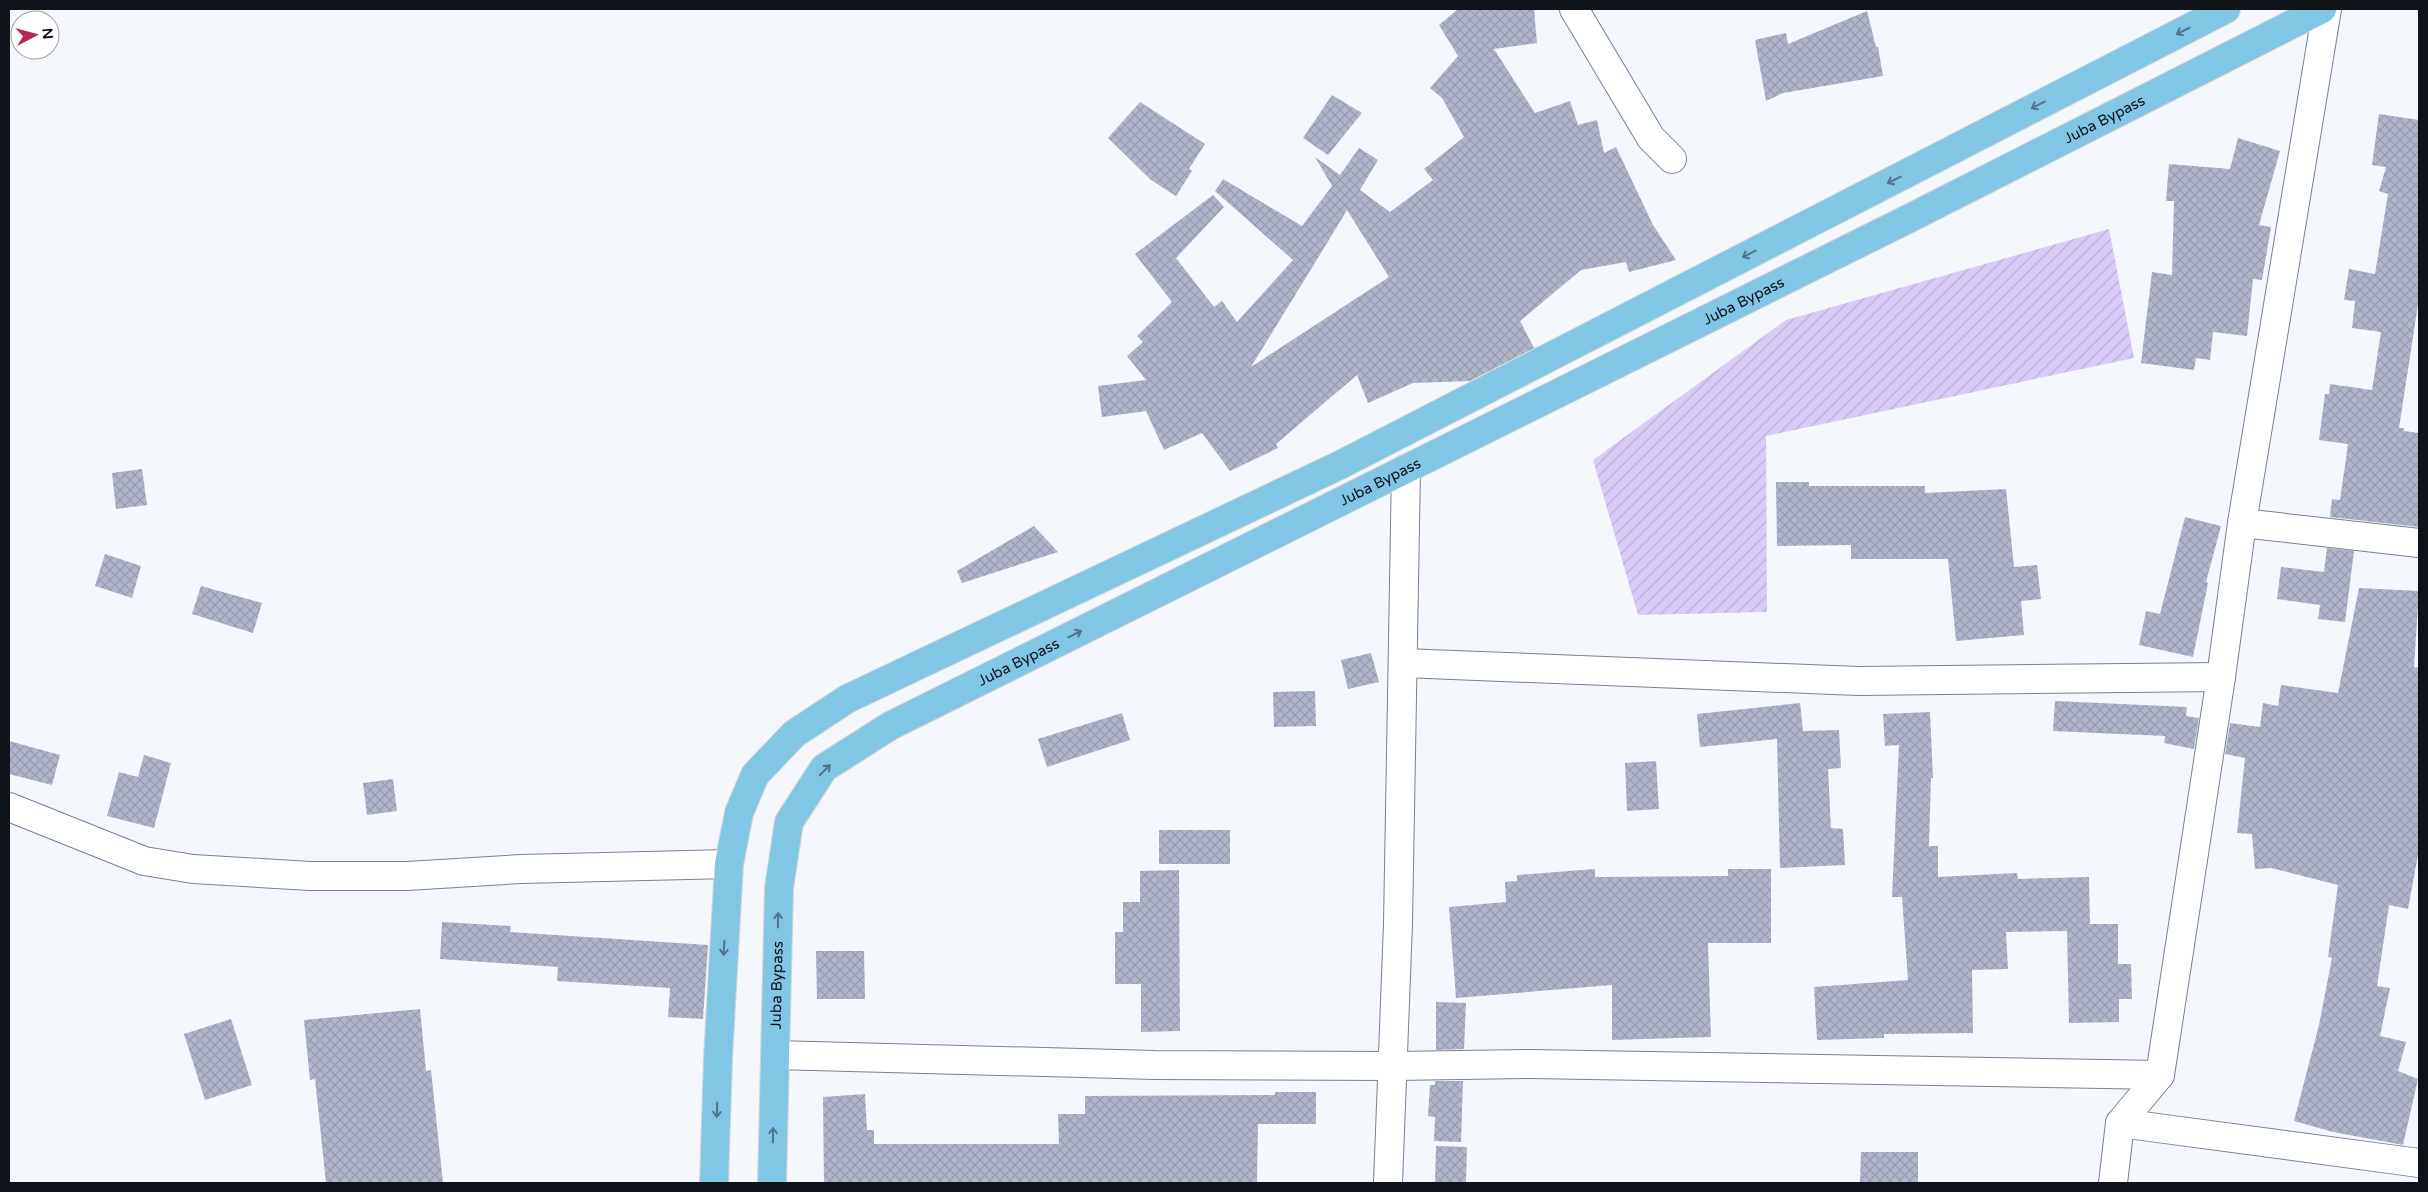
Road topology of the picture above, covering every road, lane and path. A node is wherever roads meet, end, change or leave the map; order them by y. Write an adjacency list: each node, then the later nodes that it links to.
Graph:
1 (1574, 9): 5 (street)
2 (2226, 9): 12 (main road, one-way to 12)
3 (2322, 9): 6 (main road, Juba Bypass)
4 (2327, 9): 7 (street)
5 (1672, 159)
6 (1406, 469): 9 (street); 13 (main road, Juba Bypass, one-way to 6)
7 (2242, 523): 8 (street); 10 (street)
8 (2419, 543)
9 (1403, 663): 10 (street); 14 (street)
10 (2221, 677): 15 (street)
11 (9, 807): 12 (street)
12 (729, 864): 18 (main road, one-way to 18)
13 (775, 1055): 14 (street); 19 (main road, Juba Bypass, one-way to 13)
14 (1394, 1066): 15 (street); 20 (street)
15 (2160, 1075): 16 (street)
16 (2120, 1123): 17 (street); 21 (street)
17 (2419, 1163)
18 (714, 1183)
19 (772, 1183)
20 (1388, 1183)
21 (2113, 1183)

